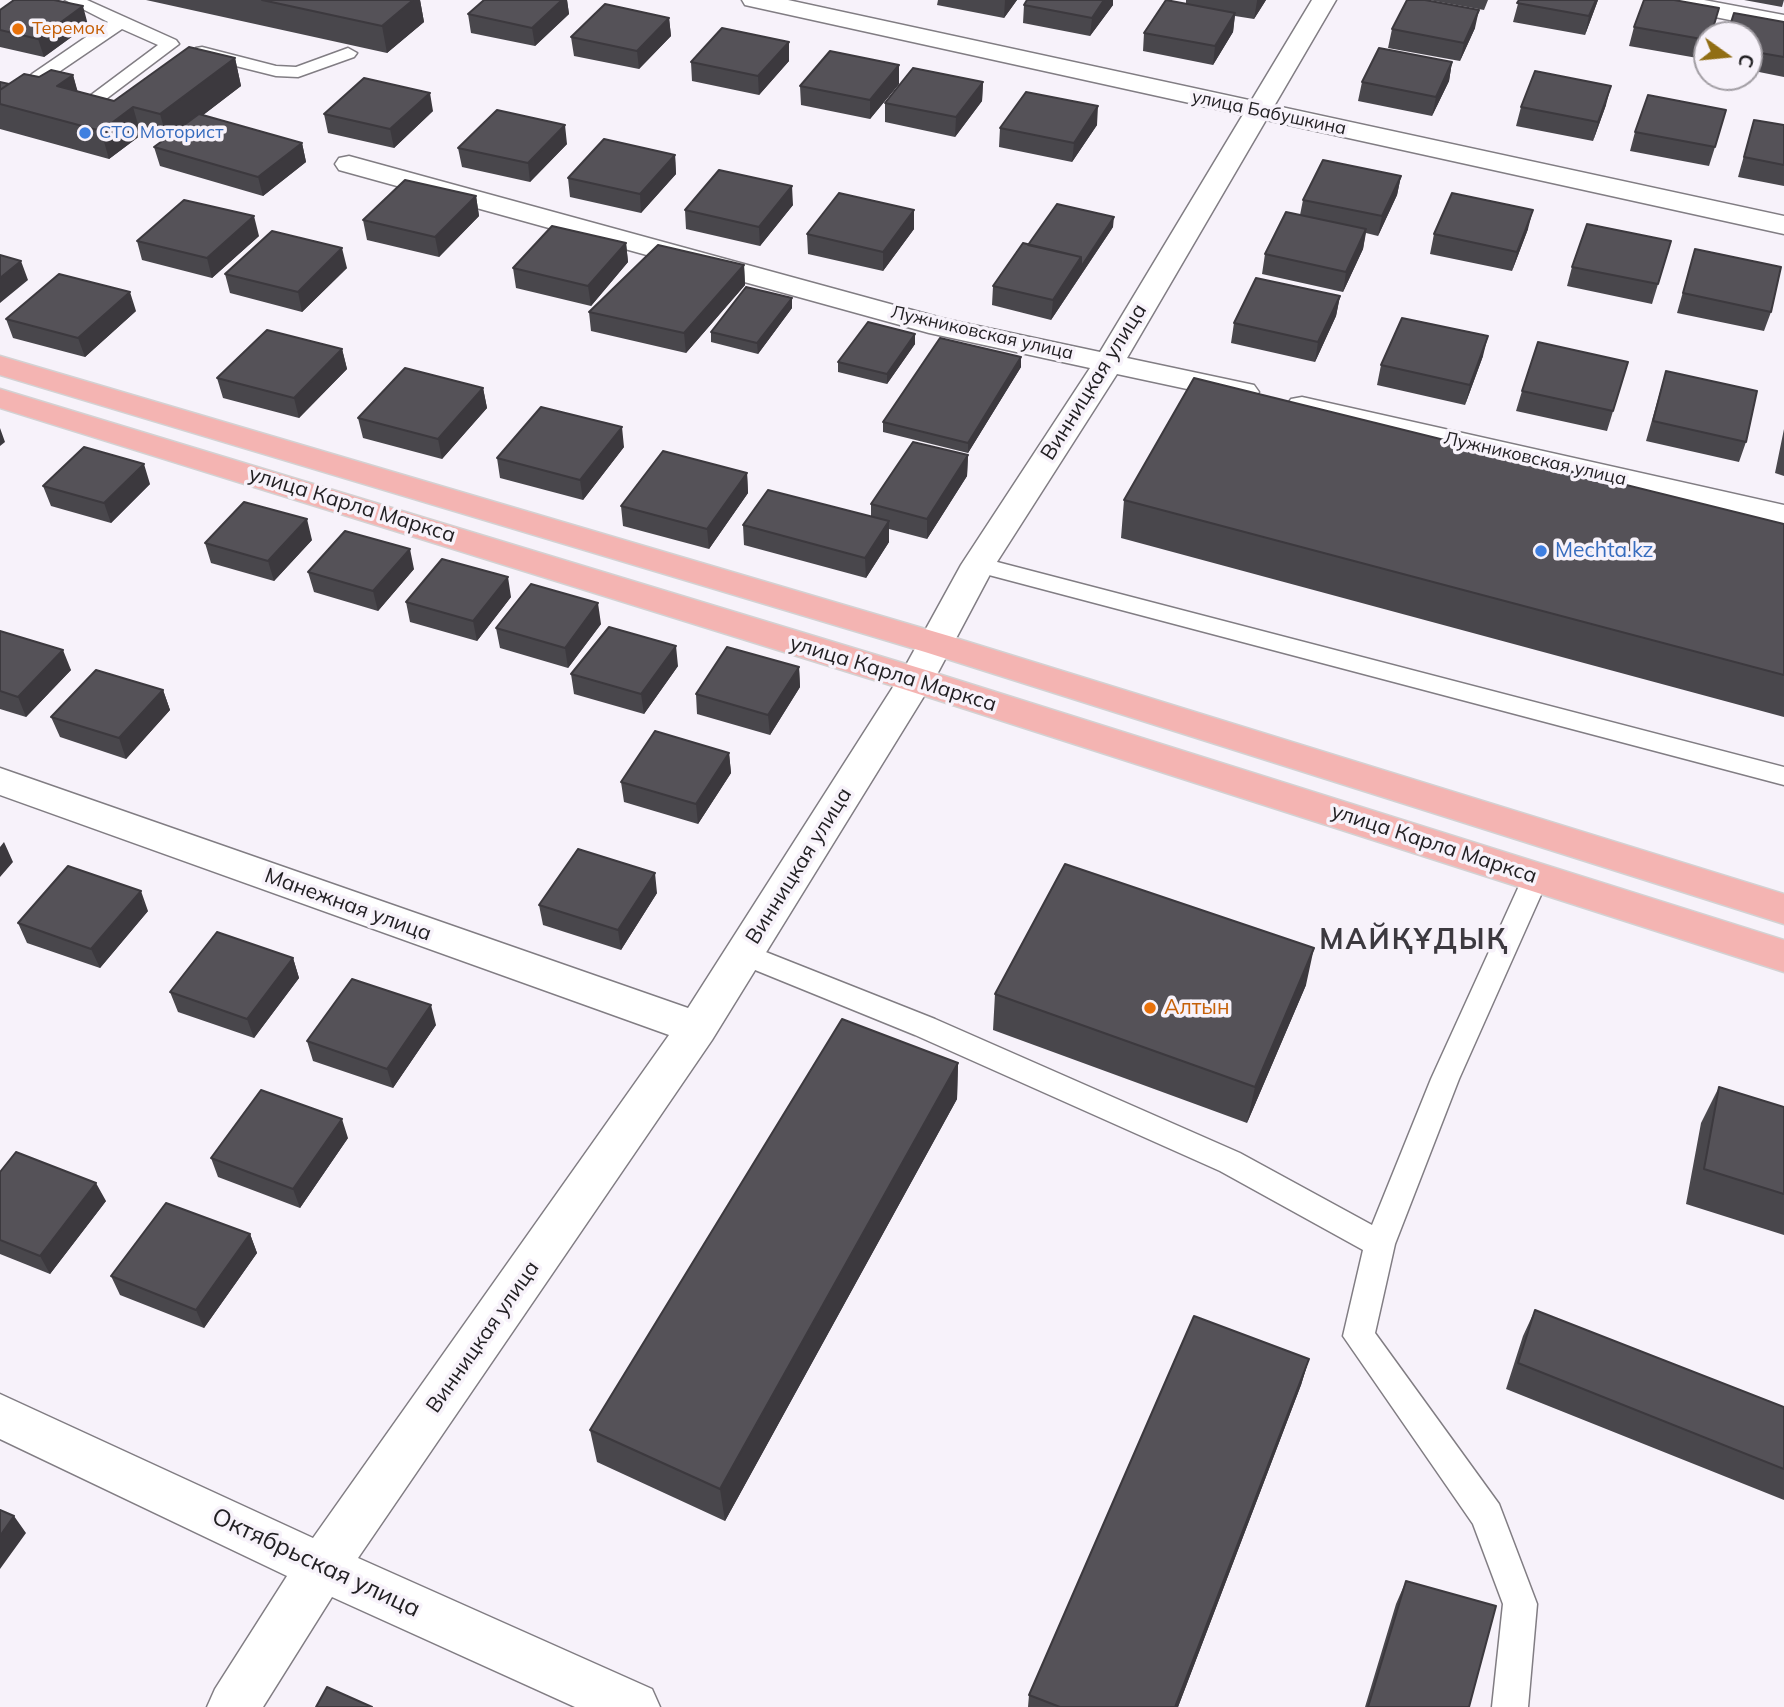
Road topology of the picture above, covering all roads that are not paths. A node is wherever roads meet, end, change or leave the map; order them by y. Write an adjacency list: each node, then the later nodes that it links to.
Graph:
1 (73, 0): 5 (lane)
2 (754, 0): 11 (street, улица Бабушкина)
3 (1324, 0): 11 (street, Винницкая улица)
4 (1666, 0): 6 (street)
5 (119, 23): 7 (lane); 9 (lane)
6 (1784, 23)
7 (170, 44): 8 (lane); 10 (lane)
8 (348, 54)
9 (38, 78)
10 (96, 98)
11 (1256, 111): 13 (street, улица Бабушкина); 14 (street, Винницкая улица)
12 (349, 163): 14 (street, Лужниковская улица)
13 (1784, 225)
14 (1109, 362): 17 (street, Лужниковская улица); 18 (street, Винницкая улица)
15 (0, 365): 19 (main road, улица Карла Маркса)
16 (0, 398): 20 (main road, улица Карла Маркса)
17 (1784, 516)
18 (978, 565): 19 (street, Винницкая улица); 21 (lane)
19 (937, 644): 20 (street, Винницкая улица); 24 (main road, улица Карла Маркса)
20 (916, 680): 23 (main road, улица Карла Маркса); 25 (street, Винницкая улица)
21 (1784, 776)
22 (0, 781): 27 (street, Манежная улица)
23 (1536, 877): 26 (main road, улица Карла Маркса); 28 (lane)
24 (1784, 909)
25 (743, 954): 27 (street, Винницкая улица); 28 (lane)
26 (1784, 956)
27 (697, 1028): 30 (street, Винницкая улица)
28 (1380, 1244): 33 (lane)
29 (0, 1416): 30 (street, Октябрьская улица)
30 (323, 1567): 31 (street, Винницкая улица); 32 (street, Октябрьская улица)
31 (233, 1707)
32 (634, 1707)
33 (1510, 1707)

